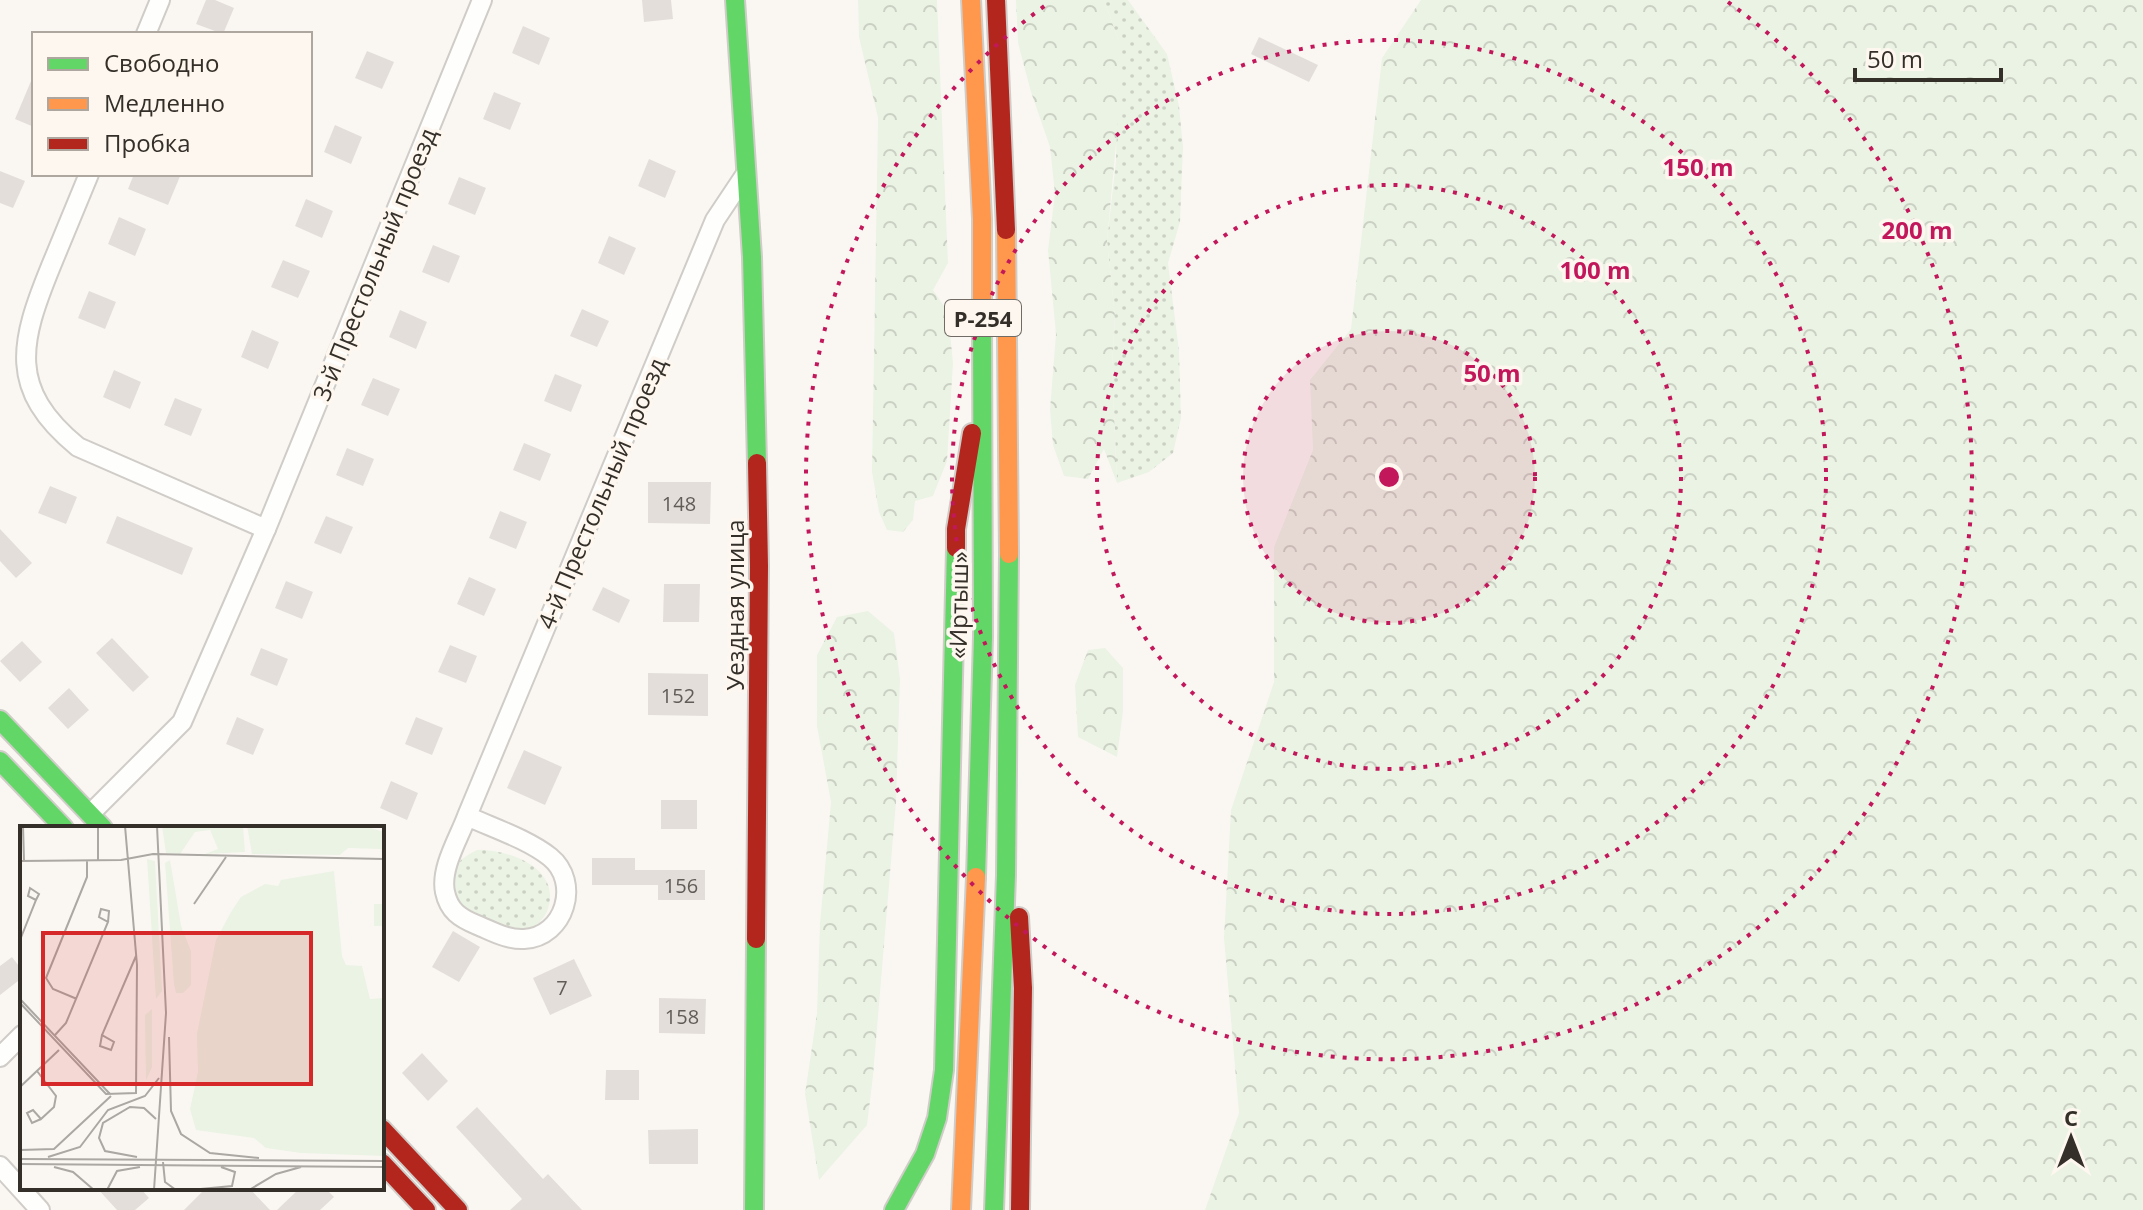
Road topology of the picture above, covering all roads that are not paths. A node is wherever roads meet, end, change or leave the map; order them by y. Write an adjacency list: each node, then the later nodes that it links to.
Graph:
1 (160, 0): 6 (street)
2 (482, 0): 10 (street, 3-й Престольный проезд)
3 (735, 0): 7 (main road, Уездная улица)
4 (971, 0): 9 (main road, «Иртыш» / Р-254)
5 (996, 0): 16 (main road, Р-254)
6 (147, 32)
7 (745, 175): 13 (street, 4-й Престольный проезд); 27 (main road, Уездная улица)
8 (88, 176): 10 (street)
9 (983, 375): 28 (main road); 29 (main road, «Иртыш» / Р-254)
10 (266, 529): 14 (street, 3-й Престольный проезд)
11 (0, 720): 14 (main road)
12 (0, 761): 15 (main road)
13 (467, 816): 13 (street, 4-й Престольный проезд)
14 (96, 821)
15 (62, 826)
16 (1007, 829): 30 (main road, Р-254); 31 (main road)
17 (20, 1037): 18 (street)
18 (0, 1057)
19 (384, 1131): 26 (main road)
20 (384, 1165): 25 (main road)
21 (0, 1166): 22 (street)
22 (20, 1188)
23 (22, 1190): 24 (street)
24 (40, 1210)
25 (426, 1210)
26 (458, 1210)
27 (754, 1210)
28 (894, 1210)
29 (961, 1210)
30 (994, 1210)
31 (1020, 1210)

